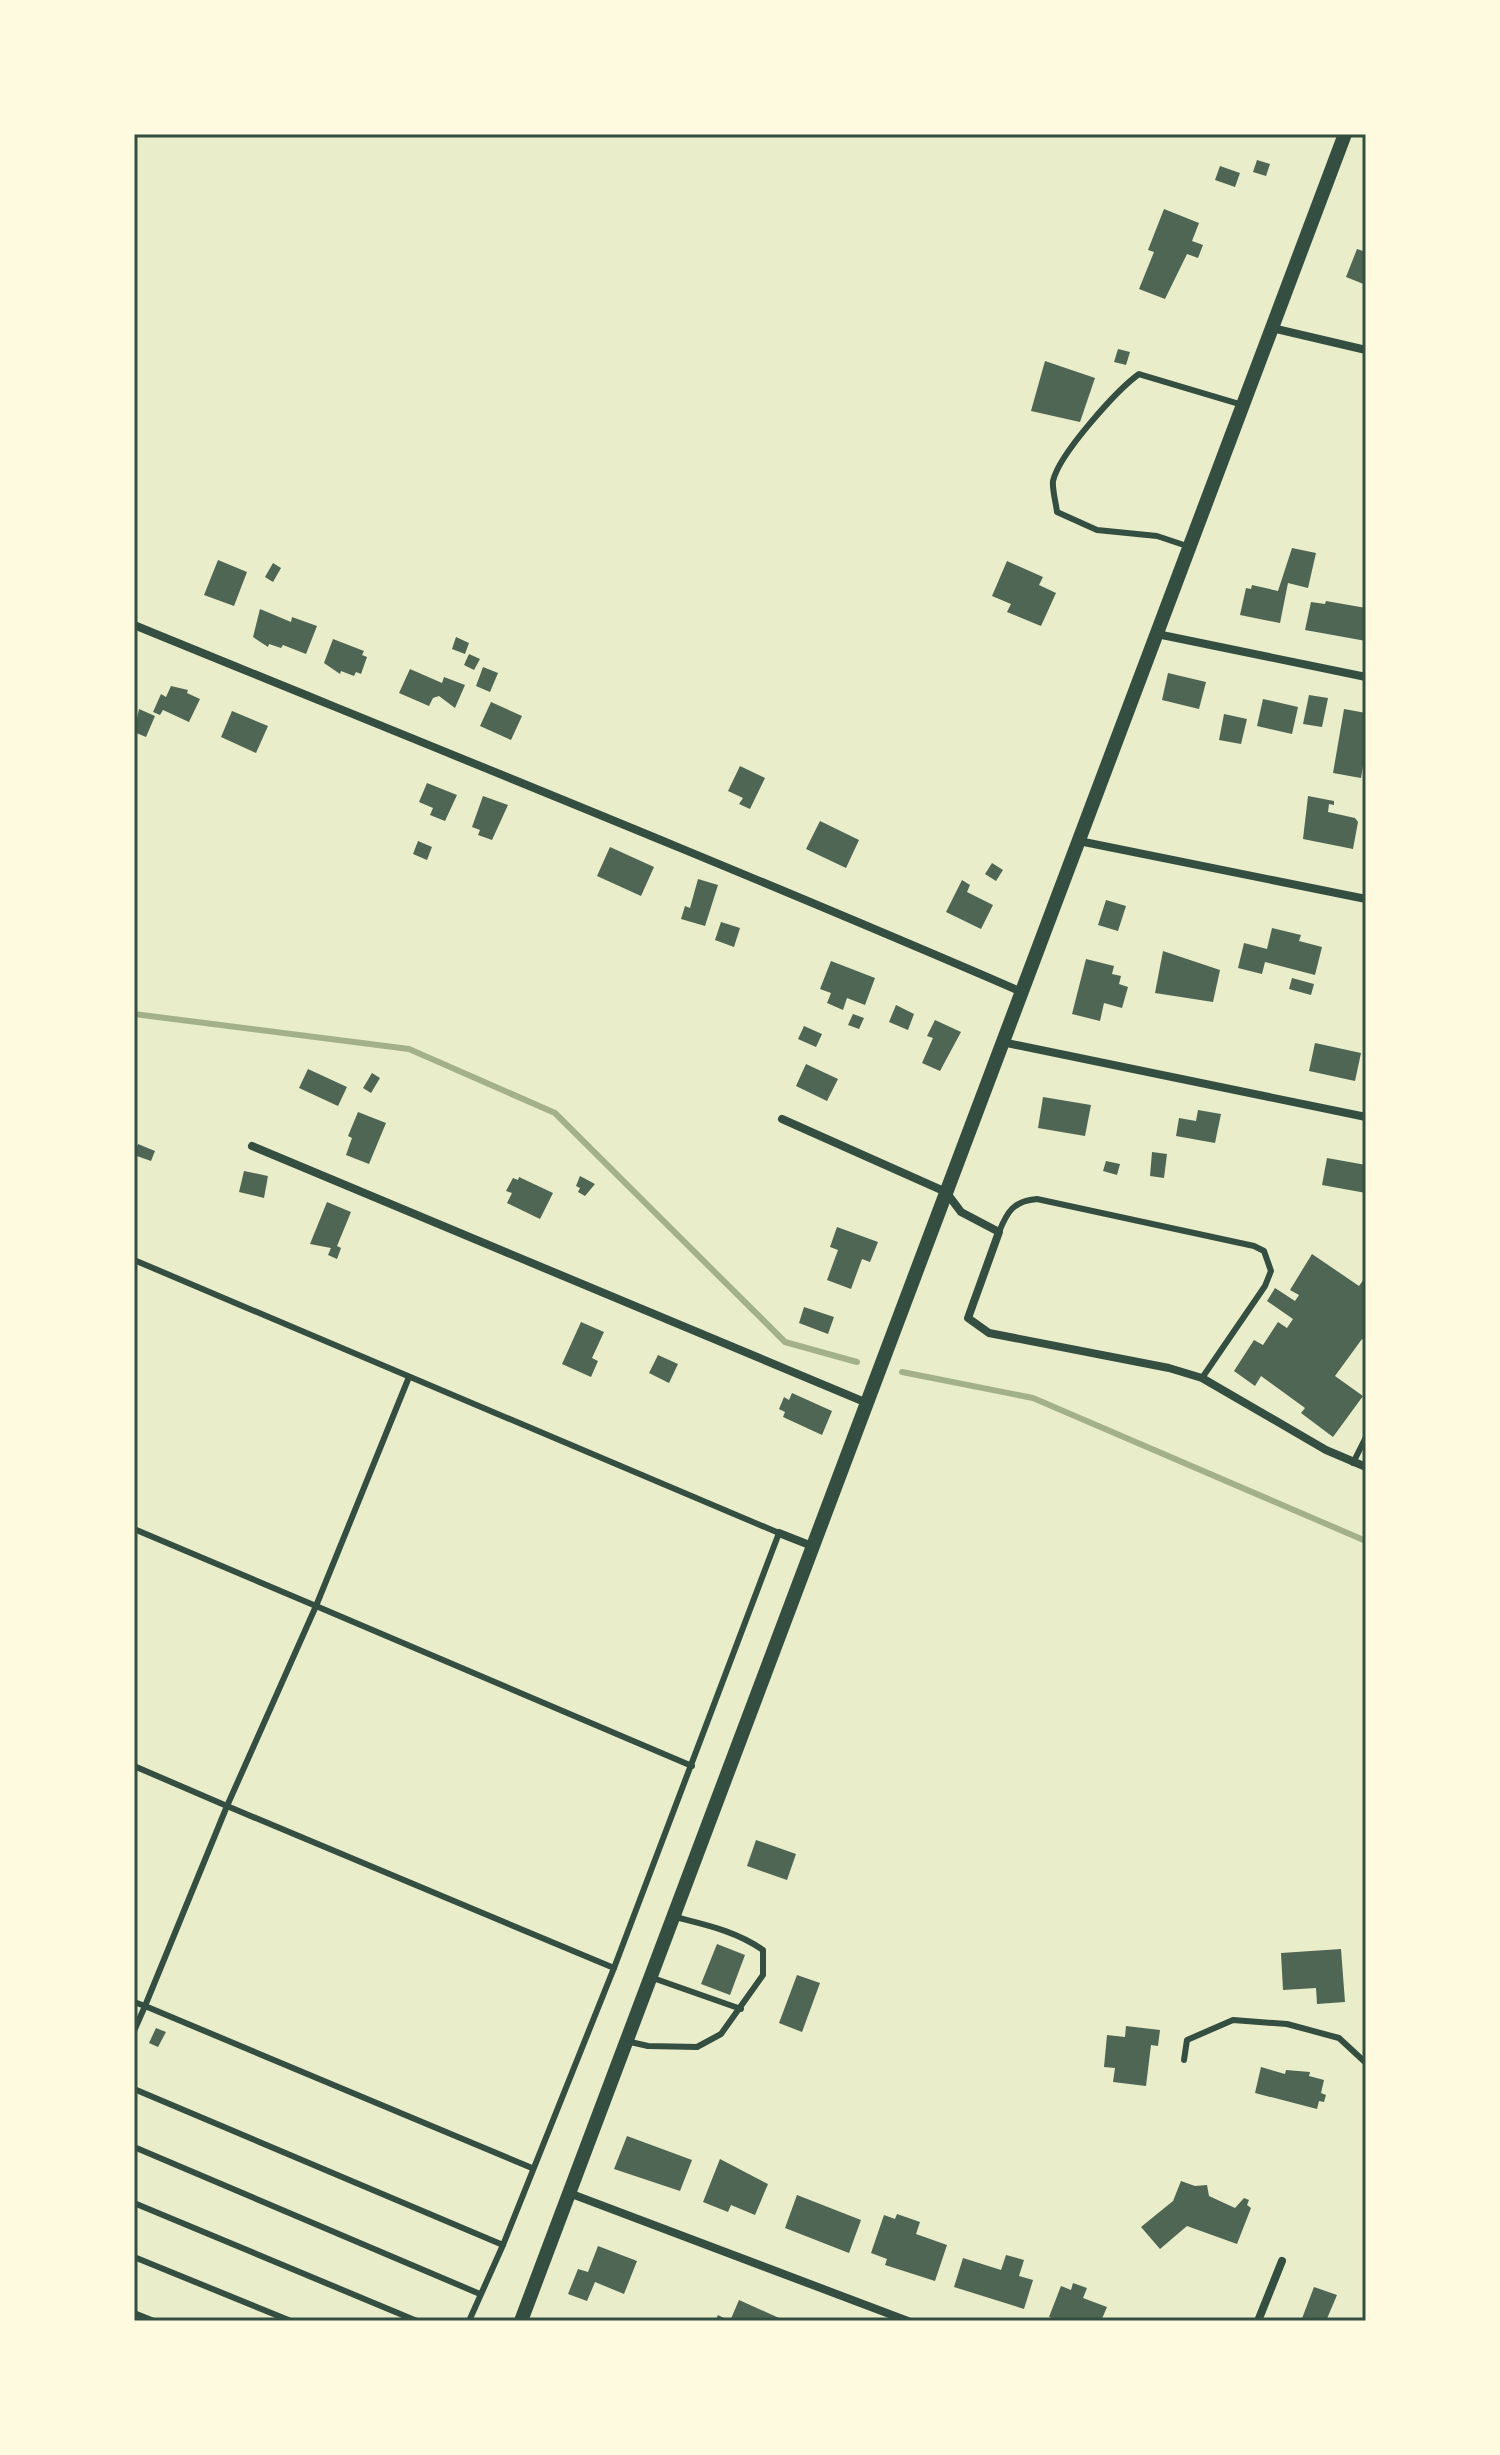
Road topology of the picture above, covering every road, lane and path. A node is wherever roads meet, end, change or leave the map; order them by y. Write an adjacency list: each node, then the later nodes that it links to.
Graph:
1 (1345, 134): 2 (street)
2 (1272, 328): 3 (street); 4 (street)
3 (1366, 350)
4 (1243, 405): 5 (street); 5 (lane)
5 (1190, 547): 7 (street)
6 (134, 625): 11 (street)
7 (1157, 634): 8 (street); 9 (street)
8 (1366, 677)
9 (1079, 841): 10 (street); 11 (street)
10 (1366, 899)
11 (1022, 992): 12 (street)
12 (1002, 1042): 13 (street); 16 (street)
13 (1366, 1117)
14 (782, 1119): 16 (street)
15 (252, 1146): 21 (street)
16 (946, 1192): 17 (street); 21 (street)
17 (999, 1232): 20 (street); 20 (lane)
18 (134, 1260): 19 (lane)
19 (409, 1377): 26 (lane); 28 (lane)
20 (1202, 1378): 23 (street)
21 (867, 1403): 27 (street)
22 (1366, 1437): 23 (lane)
23 (1353, 1463): 24 (street)
24 (1366, 1467)
25 (134, 1529): 28 (lane)
26 (779, 1533): 27 (street); 30 (lane)
27 (812, 1546): 32 (street)
28 (316, 1606): 30 (lane); 31 (lane)
29 (134, 1766): 31 (lane)
30 (692, 1766): 33 (lane)
31 (227, 1806): 33 (lane); 36 (lane)
32 (673, 1917): 34 (street); 37 (lane)
33 (614, 1968): 44 (lane)
34 (650, 1977): 37 (lane); 39 (street)
35 (134, 2002): 36 (lane)
36 (145, 2006): 38 (lane); 44 (lane)
37 (741, 2009): 39 (lane)
38 (134, 2031)
39 (626, 2041): 45 (street)
40 (1184, 2060): 41 (lane)
41 (1366, 2063)
42 (134, 2089): 47 (lane)
43 (134, 2147): 50 (lane)
44 (532, 2168): 47 (lane)
45 (569, 2193): 56 (street); 57 (street)
46 (134, 2203): 54 (lane)
47 (503, 2245): 50 (lane)
48 (134, 2257): 53 (lane)
49 (1282, 2261): 58 (street)
50 (480, 2294): 55 (lane)
51 (134, 2313): 52 (lane)
52 (154, 2321)
53 (291, 2321)
54 (417, 2321)
55 (469, 2321)
56 (521, 2321)
57 (908, 2321)
58 (1258, 2321)

